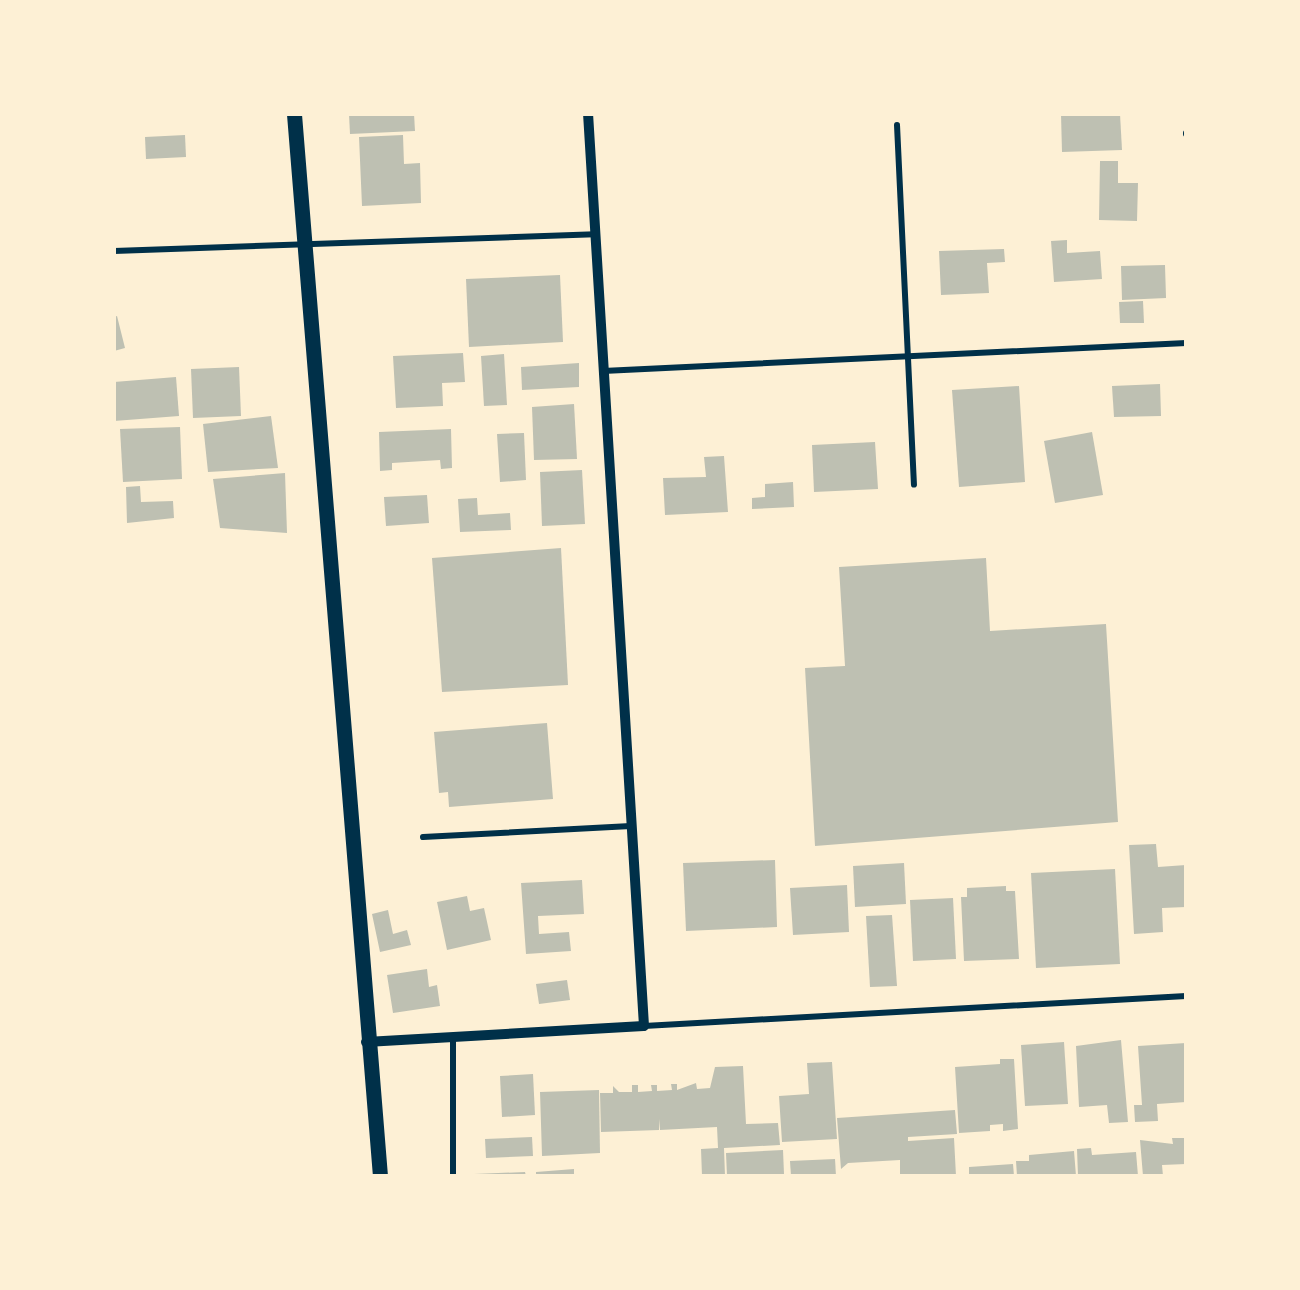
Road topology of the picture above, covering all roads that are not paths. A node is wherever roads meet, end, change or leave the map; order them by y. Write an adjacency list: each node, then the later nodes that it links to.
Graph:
1 (294, 114): 5 (main road)
2 (588, 114): 4 (street)
3 (897, 125): 8 (street)
4 (595, 234): 5 (street); 9 (street)
5 (305, 244): 6 (street); 16 (main road)
6 (114, 251)
7 (1186, 343): 8 (street)
8 (908, 357): 9 (street); 10 (street)
9 (603, 371): 11 (street)
10 (914, 485)
11 (631, 826): 12 (street); 14 (street)
12 (423, 837)
13 (1186, 996): 14 (street)
14 (644, 1026): 15 (street)
15 (453, 1037): 16 (street); 18 (street)
16 (366, 1042): 17 (main road)
17 (380, 1176)
18 (453, 1176)

